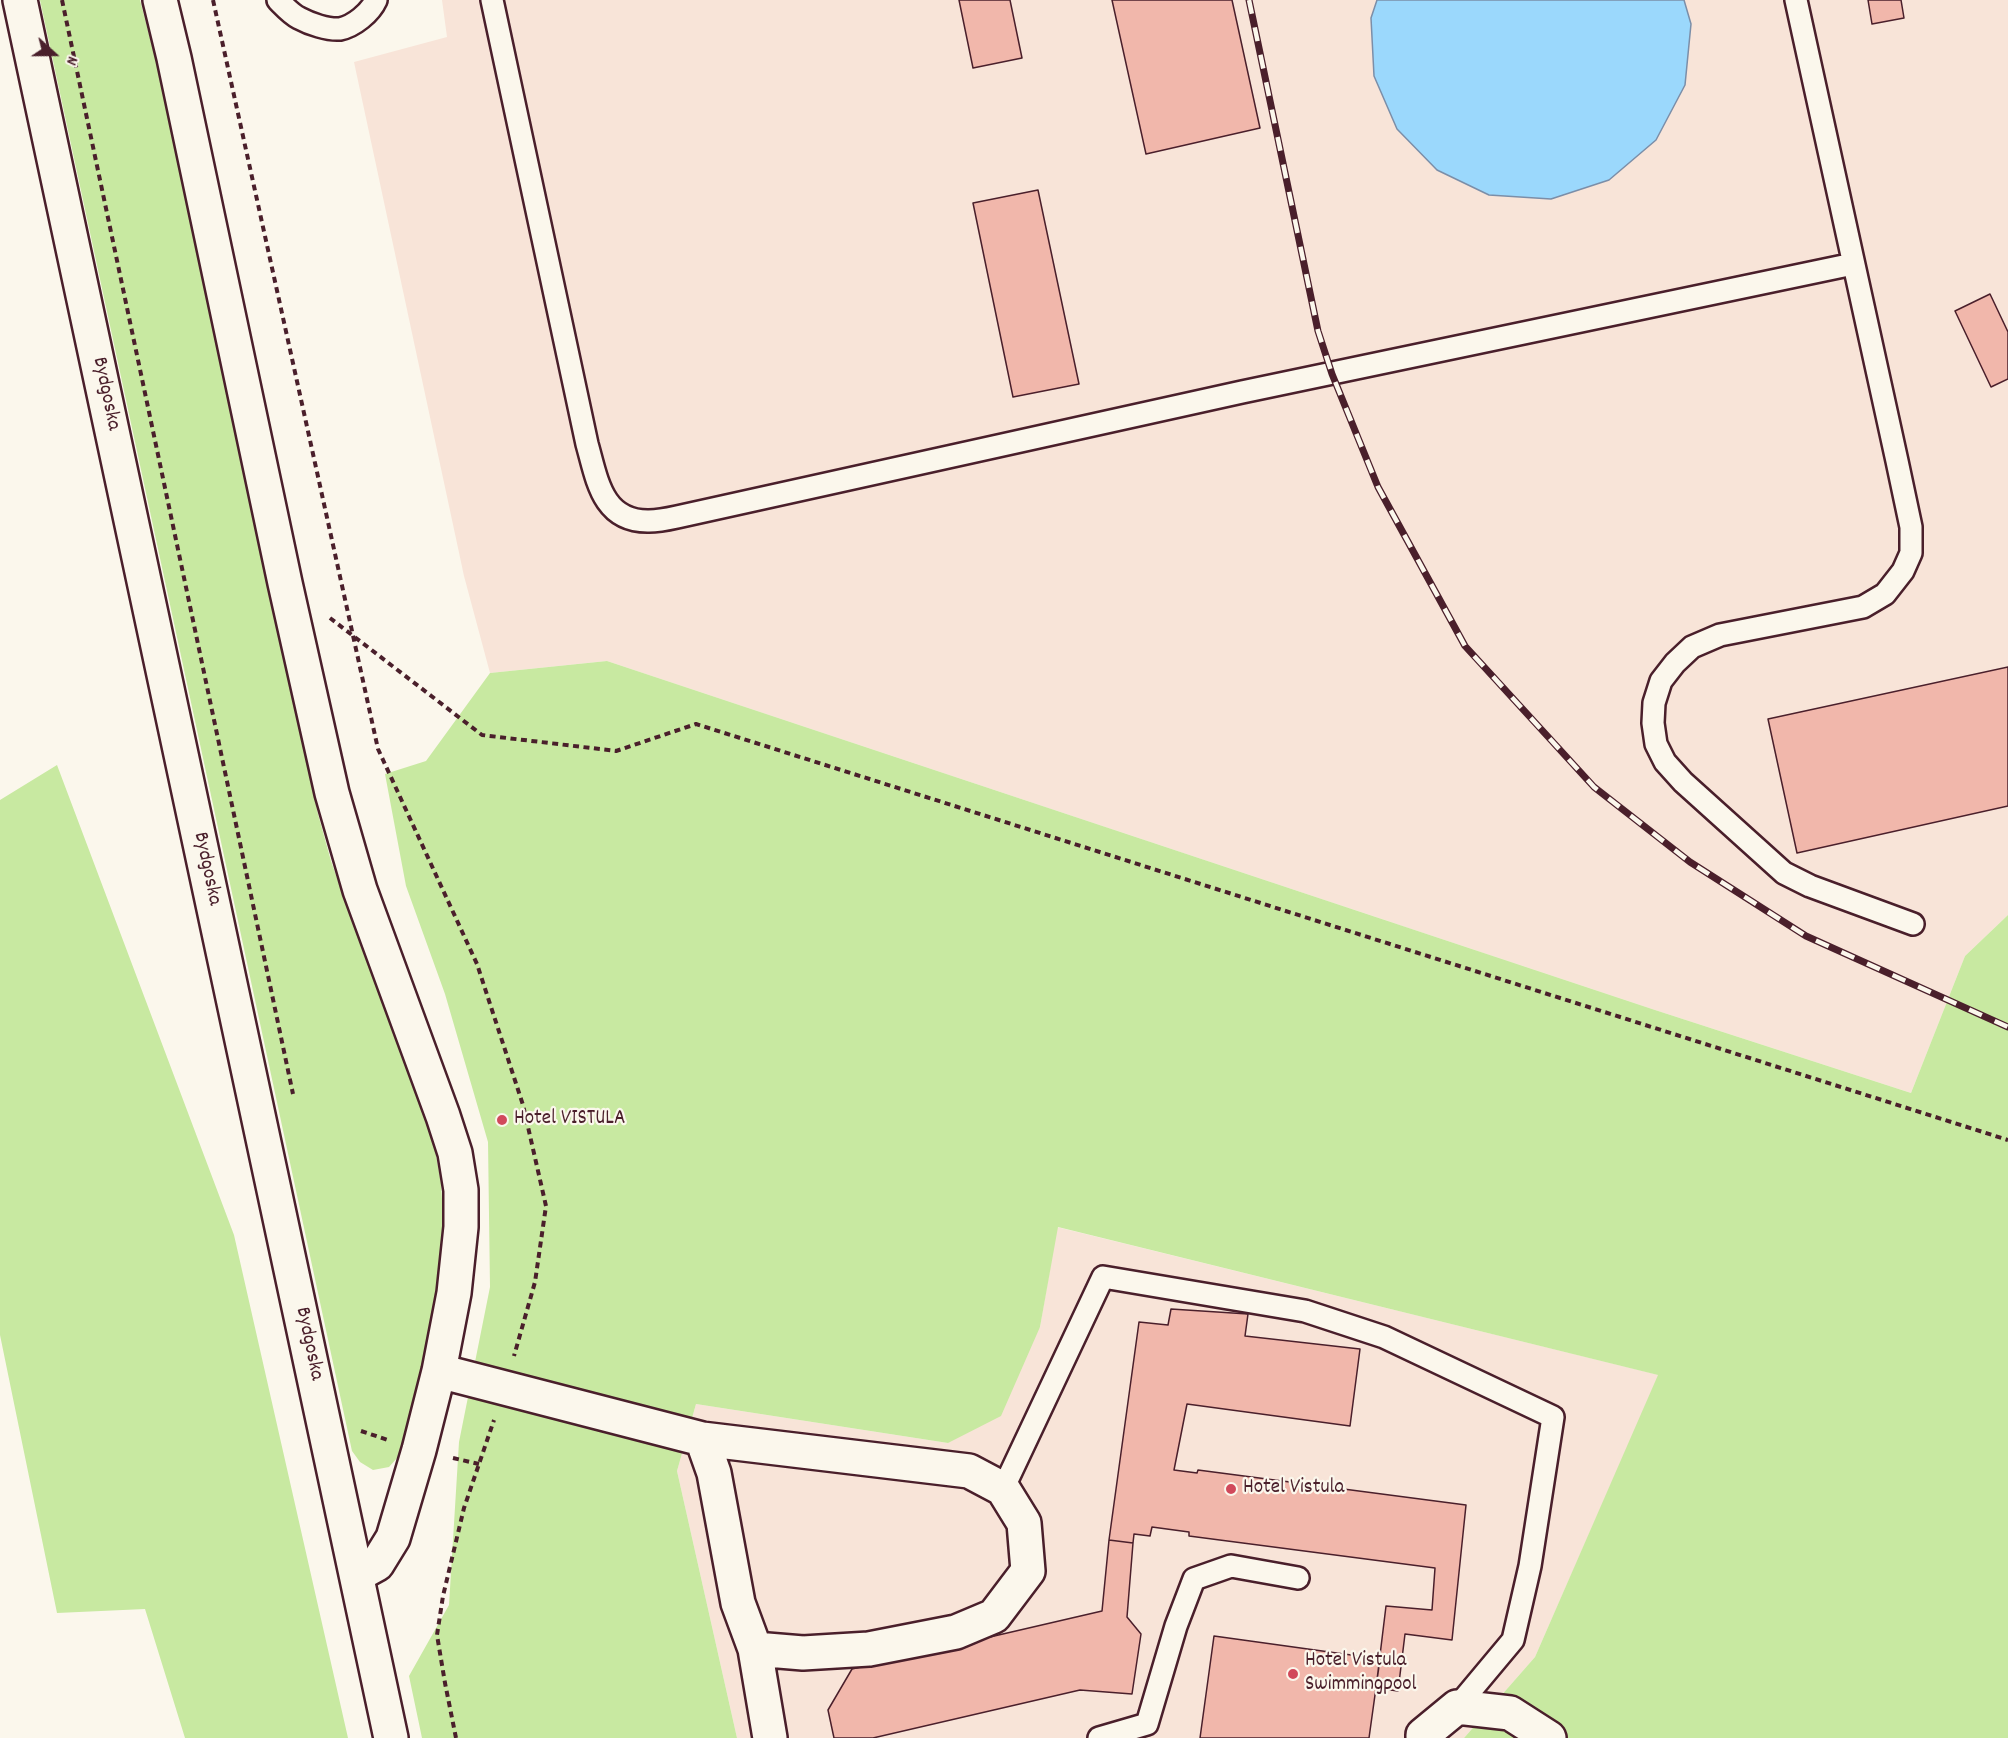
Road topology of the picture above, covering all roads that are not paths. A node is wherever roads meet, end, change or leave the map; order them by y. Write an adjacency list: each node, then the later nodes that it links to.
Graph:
1 (20, 0): 12 (street, Bydgoska)
2 (160, 0): 9 (street)
3 (278, 0): 4 (lane)
4 (375, 0)
5 (492, 0): 7 (lane)
6 (1796, 0): 7 (lane)
7 (1853, 264): 8 (lane)
8 (1912, 924)
9 (439, 1371): 10 (street); 12 (street)
10 (702, 1439): 11 (street); 14 (street)
11 (1003, 1489): 14 (street); 15 (lane)
12 (357, 1575): 16 (street, Bydgoska)
13 (1298, 1578): 18 (lane)
14 (755, 1649): 17 (street)
15 (1457, 1707): 19 (street); 20 (street)
16 (391, 1738)
17 (770, 1738)
18 (1099, 1738)
19 (1423, 1738)
20 (1549, 1738)

